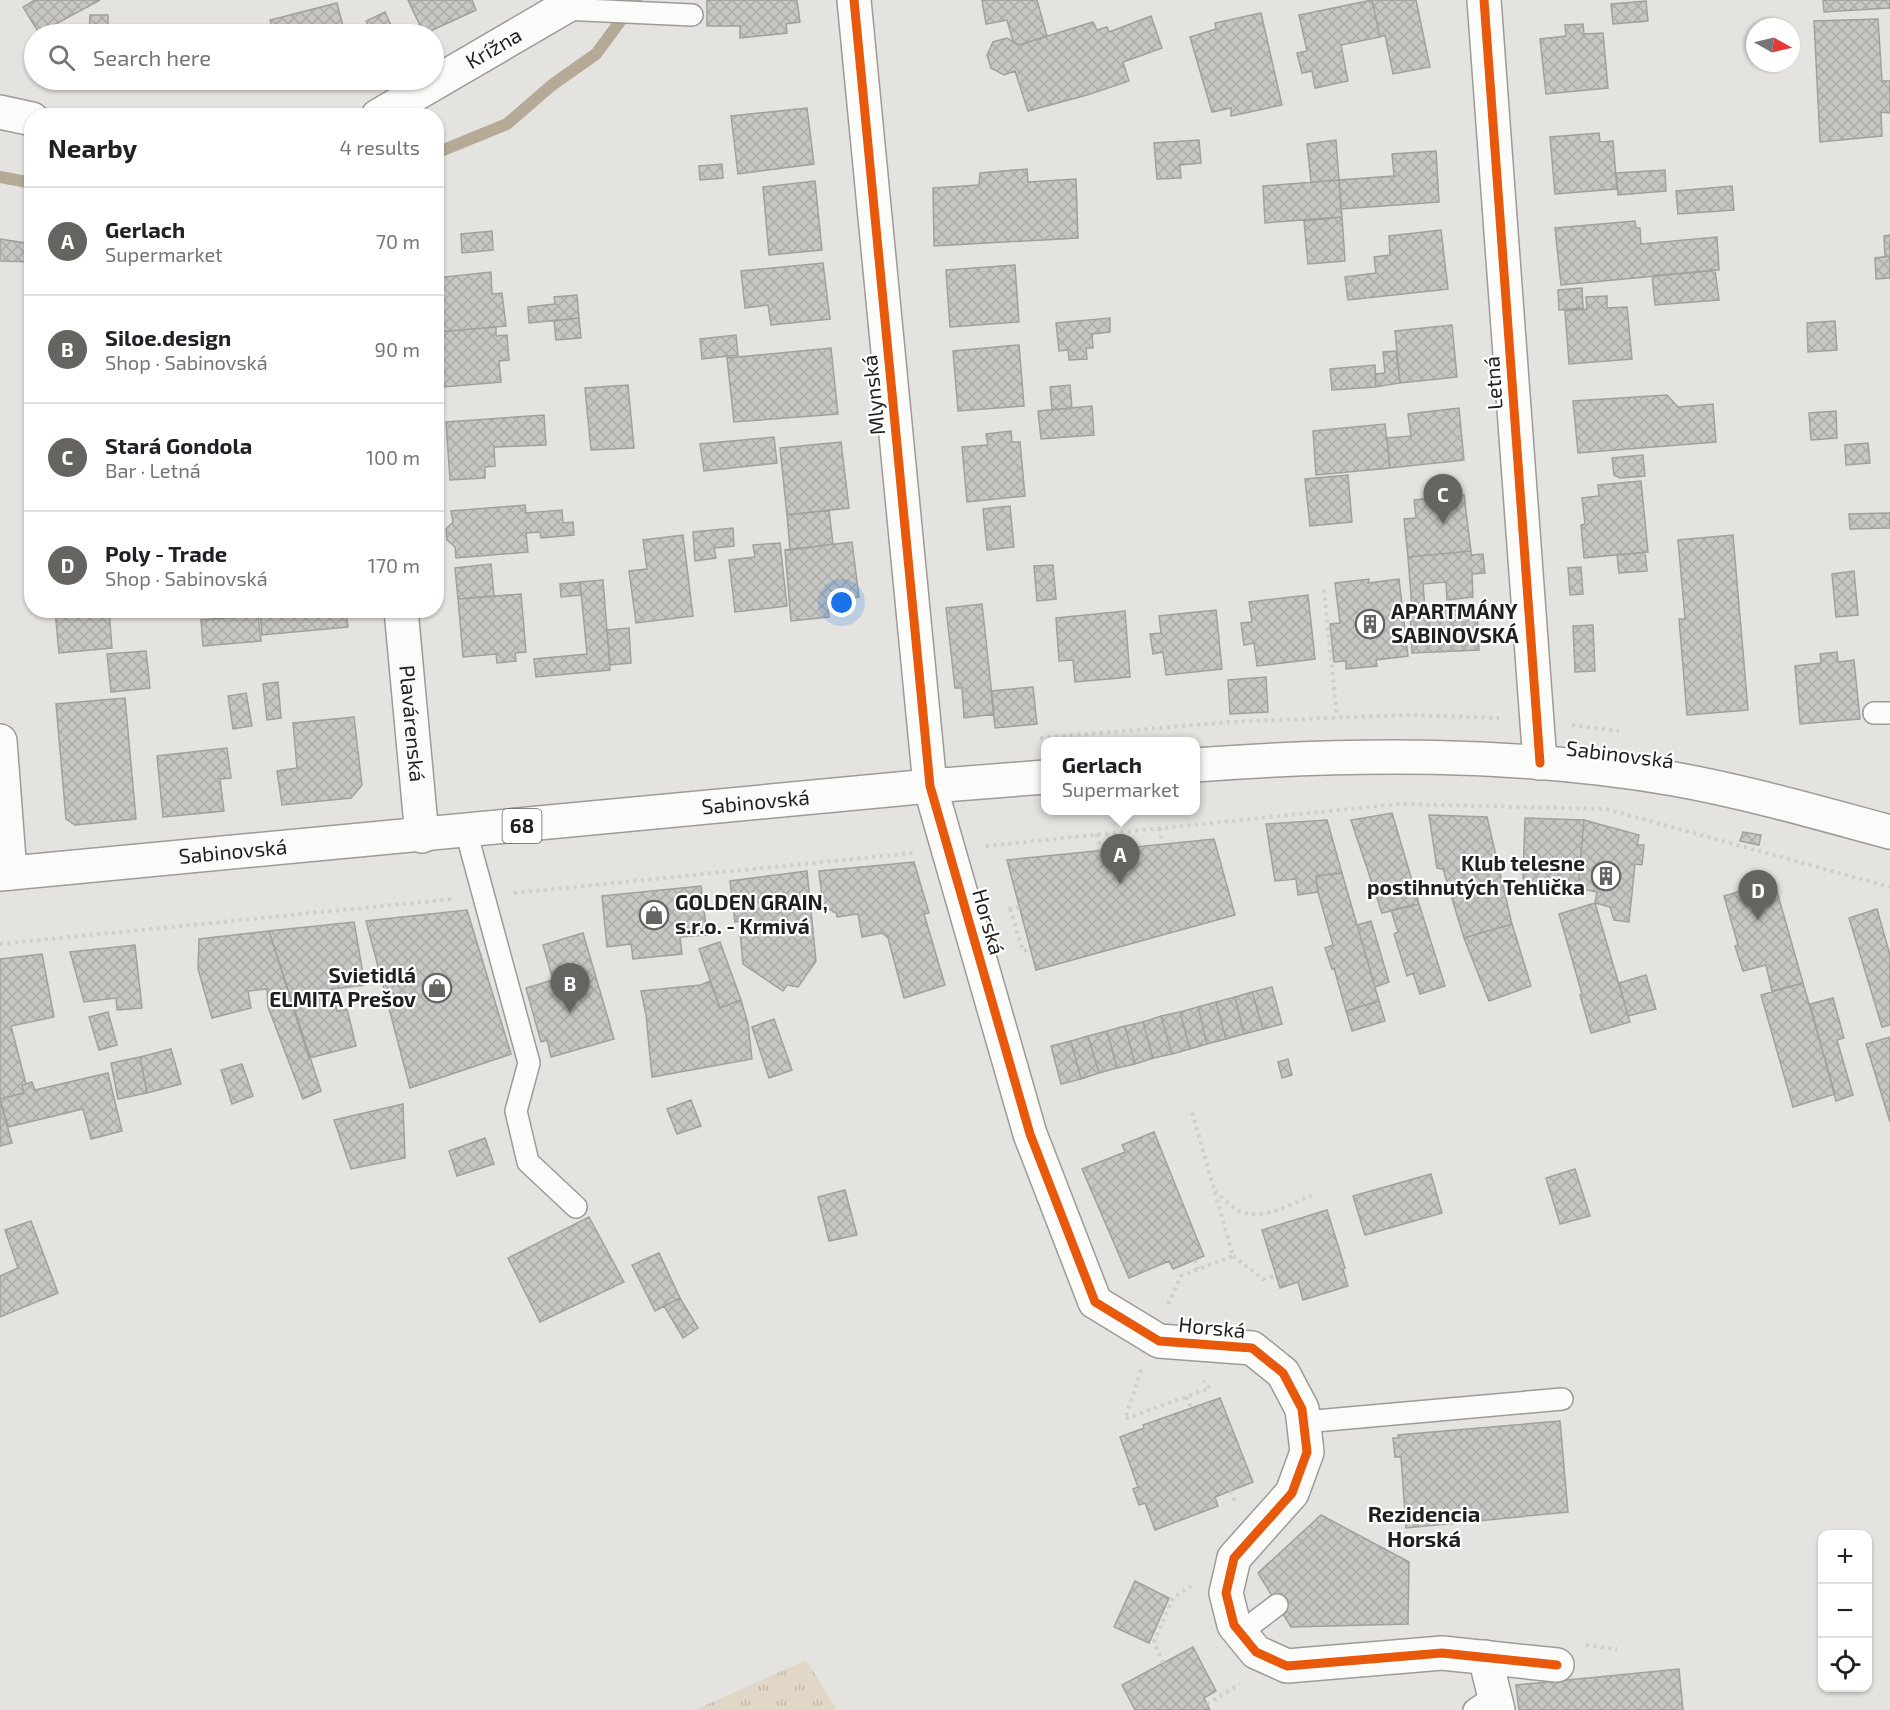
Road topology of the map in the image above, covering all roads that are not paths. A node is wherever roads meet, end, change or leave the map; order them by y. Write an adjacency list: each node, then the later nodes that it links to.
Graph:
1 (854, 0): 15 (street, Mlynská)
2 (1484, 0): 12 (street, Letná)
3 (582, 7): 4 (lane); 5 (street, Krížna)
4 (692, 15)
5 (444, 81)
6 (427, 90): 7 (street, Krížna)
7 (393, 108)
8 (0, 112): 9 (street)
9 (24, 116)
10 (402, 618): 18 (street, Plavárenská)
11 (0, 741): 19 (street)
12 (1540, 763): 13 (street, Sabinovská); 17 (street, Sabinovská)
13 (1200, 765)
14 (1041, 777): 15 (street, Sabinovská / 68)
15 (930, 786): 16 (street, Sabinovská / 68); 22 (street, Horská)
16 (466, 831): 18 (street, Sabinovská / 68); 20 (lane)
17 (1890, 832)
18 (422, 836): 19 (street, Sabinovská / 68)
19 (5, 874)
20 (576, 1208)
21 (1562, 1399): 22 (lane)
22 (1304, 1422): 24 (street, Horská)
23 (1277, 1605): 24 (lane)
24 (1240, 1633): 25 (street, Horská)
25 (1485, 1657): 26 (street, Horská); 27 (street)
26 (1557, 1665)
27 (1489, 1705)

